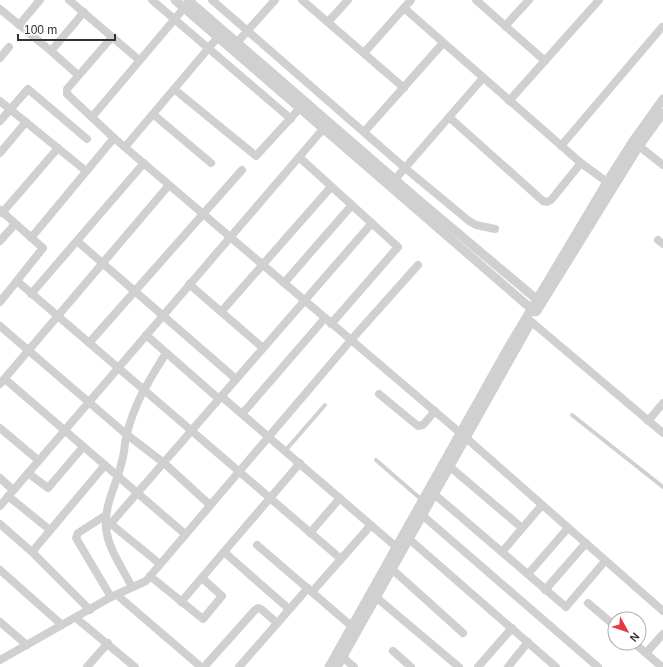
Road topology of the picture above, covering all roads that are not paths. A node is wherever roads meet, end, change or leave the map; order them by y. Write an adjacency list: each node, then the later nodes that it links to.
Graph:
1 (40, 0): 19 (street)
2 (69, 0): 16 (street)
3 (152, 0): 17 (street)
4 (175, 0): 13 (street)
5 (212, 0): 22 (street)
6 (275, 0): 22 (street)
7 (302, 0): 18 (street)
8 (348, 0): 18 (street)
9 (411, 0): 14 (street)
10 (476, 0): 20 (street)
11 (529, 0): 20 (street)
12 (599, 0): 33 (street)
13 (189, 2): 17 (street); 24 (street); 26 (street)
14 (404, 8): 25 (street); 30 (street)
15 (0, 9): 19 (street)
16 (84, 12): 23 (street); 29 (street)
17 (175, 19): 28 (street); 32 (street)
18 (328, 22): 30 (street)
19 (19, 24): 29 (street)
20 (505, 26): 33 (street)
21 (662, 27): 55 (street)
22 (248, 31): 26 (street); 51 (street)
23 (112, 37): 32 (street); 34 (street)
24 (218, 37): 26 (street); 28 (street)
25 (444, 43): 35 (street); 36 (street)
26 (234, 46): 41 (street); 68 (street)
27 (9, 47): 31 (street)
28 (209, 48): 37 (street); 47 (street)
29 (51, 51): 34 (street)
30 (364, 53): 36 (street)
31 (0, 58)
32 (139, 60): 45 (street)
33 (545, 61): 40 (street)
34 (78, 75): 45 (street)
35 (483, 78): 40 (street); 46 (street)
36 (404, 88): 51 (street)
37 (174, 89): 44 (street); 47 (street)
38 (663, 99): 54 (street)
39 (0, 101): 42 (street)
40 (509, 101): 55 (street)
41 (300, 108): 47 (street); 50 (street)
42 (10, 109): 48 (street); 49 (street); 53 (street)
43 (663, 113): 54 (street)
44 (154, 114): 57 (street); 61 (street)
45 (92, 117): 52 (street)
46 (449, 117): 62 (street); 64 (street)
47 (291, 119)
48 (0, 121)
49 (26, 122): 56 (street); 58 (street)
50 (323, 129): 59 (street); 68 (street)
51 (364, 132): 64 (street)
52 (114, 138): 57 (street); 66 (street)
53 (87, 139)
54 (636, 144): 63 (street); 67 (street); 91 (street)
55 (561, 146): 62 (street)
56 (58, 148): 66 (street); 72 (street)
57 (125, 148): 60 (street)
58 (0, 153)
59 (299, 157): 70 (street); 77 (street)
60 (144, 163): 69 (street); 80 (street)
61 (211, 163)
62 (581, 163): 67 (street)
63 (663, 165)
64 (405, 168): 68 (street); 76 (street)
65 (242, 170): 73 (street)
66 (86, 172): 78 (street)
67 (606, 182): 91 (street)
68 (392, 183): 91 (street); 94 (street)
69 (169, 185): 73 (street); 81 (street)
70 (331, 187): 71 (street); 82 (street)
71 (352, 205): 74 (street); 85 (street)
72 (1, 211): 75 (street)
73 (203, 214): 77 (street); 87 (street)
74 (372, 223): 89 (street); 97 (street)
75 (15, 224): 78 (street); 79 (street)
76 (495, 229)
77 (230, 237): 82 (street); 86 (street)
78 (31, 238): 84 (street)
79 (0, 241)
80 (77, 241): 81 (street); 88 (street)
81 (103, 264): 87 (street); 95 (street)
82 (263, 265): 85 (street); 92 (street)
83 (418, 265): 100 (street)
84 (17, 281): 88 (street); 90 (street)
85 (284, 283): 89 (street)
86 (189, 284): 92 (street); 93 (street)
87 (134, 290): 93 (street); 101 (street)
88 (32, 294): 95 (street)
89 (304, 301): 96 (street); 102 (street)
90 (0, 302)
91 (540, 302): 94 (street)
92 (222, 312): 102 (street)
93 (163, 315): 99 (street); 106 (street)
94 (531, 315): 117 (street); 123 (street)
95 (58, 317): 101 (street); 103 (street)
96 (325, 318): 97 (street); 115 (street)
97 (331, 324): 100 (street)
98 (0, 326): 103 (street)
99 (146, 335): 104 (street); 105 (street)
100 (351, 340): 114 (street); 124 (street)
101 (89, 343): 105 (street)
102 (263, 348): 106 (street)
103 (29, 351): 107 (street); 111 (street)
104 (166, 353): 108 (street); 110 (street)
105 (118, 368): 108 (street); 111 (street)
106 (236, 379): 110 (street)
107 (3, 382): 119 (street)
108 (143, 389): 120 (street); 122 (street)
109 (379, 394): 114 (street)
110 (220, 398): 115 (street); 120 (street)
111 (88, 402): 119 (street); 122 (street)
112 (325, 405): 126 (lane)
113 (661, 409): 117 (street)
114 (435, 411): 123 (street)
115 (242, 414): 124 (street)
116 (572, 415): 137 (lane)
117 (648, 421): 121 (street)
118 (0, 428): 127 (street)
119 (64, 430): 125 (street); 127 (street)
120 (191, 431): 129 (street); 133 (street)
121 (663, 433)
122 (126, 434): 129 (street); 135 (street)
123 (462, 434): 132 (street); 143 (street); 145 (street)
124 (269, 437): 126 (street); 133 (street)
125 (83, 447): 131 (street); 134 (street)
126 (285, 450): 130 (street)
127 (38, 460): 134 (street)
128 (376, 460): 143 (lane)
129 (164, 463): 139 (street); 144 (street)
130 (300, 463): 141 (street); 142 (street)
131 (105, 465): 135 (street); 154 (street)
132 (449, 466): 140 (street); 152 (street)
133 (239, 472): 141 (street); 144 (street)
134 (28, 473): 138 (street)
135 (118, 476): 139 (street); 147 (street)
136 (0, 478): 138 (street)
137 (663, 487)
138 (11, 493): 146 (street); 154 (street)
139 (138, 493): 151 (street); 156 (street)
140 (434, 493): 148 (street); 163 (street)
141 (270, 498): 155 (street); 162 (street)
142 (340, 498): 150 (street); 155 (street)
143 (422, 500): 160 (street)
144 (210, 505): 156 (street)
145 (542, 505): 152 (street); 153 (street)
146 (0, 506)
147 (106, 515): 151 (street); 175 (street)
148 (422, 515): 157 (street); 212 (street)
149 (0, 524): 161 (street)
150 (371, 525): 160 (street); 164 (street)
151 (109, 526): 166 (street); 172 (street)
152 (522, 528): 163 (street)
153 (568, 528): 158 (street); 169 (street)
154 (50, 530): 161 (street)
155 (310, 533): 164 (street)
156 (185, 534): 166 (street)
157 (409, 539): 160 (street); 187 (street)
158 (586, 544): 165 (street); 174 (street)
159 (257, 545): 173 (street)
160 (399, 549): 168 (street); 188 (street)
161 (32, 552): 180 (street)
162 (224, 552): 171 (street); 179 (street)
163 (502, 552): 169 (street)
164 (341, 559): 173 (street)
165 (605, 561): 174 (street); 181 (street)
166 (160, 564): 170 (street)
167 (0, 570): 186 (street)
168 (393, 570): 176 (street); 189 (street)
169 (528, 574): 174 (street)
170 (150, 576): 172 (street); 177 (street)
171 (202, 578): 177 (street); 177 (street)
172 (132, 586): 175 (street)
173 (310, 590): 179 (street); 188 (street)
174 (546, 590)
175 (114, 596): 180 (street); 201 (street)
176 (377, 598): 188 (street); 208 (street)
177 (181, 602)
178 (588, 603): 183 (street)
179 (289, 609): 185 (street)
180 (90, 610): 182 (street)
181 (663, 611)
182 (76, 618): 186 (street); 192 (street)
183 (607, 619)
184 (0, 622): 193 (street)
185 (277, 623): 202 (street); 203 (street)
186 (62, 625): 193 (street)
187 (512, 628): 191 (street); 209 (street)
188 (355, 629): 197 (street)
189 (464, 633)
190 (663, 634): 196 (street)
191 (528, 642): 210 (street); 211 (street)
192 (108, 644): 199 (street); 200 (street)
193 (27, 645): 198 (street)
194 (393, 651): 207 (street)
195 (644, 651): 196 (street)
196 (646, 653): 213 (street)
197 (340, 655): 204 (street); 205 (street); 206 (street)
198 (0, 660)
199 (87, 667)
200 (135, 667)
201 (201, 667)
202 (204, 667)
203 (239, 667)
204 (330, 667)
205 (337, 667)
206 (354, 667)
207 (412, 667)
208 (459, 667)
209 (478, 667)
210 (508, 667)
211 (556, 667)
212 (598, 667)
213 (662, 667)

